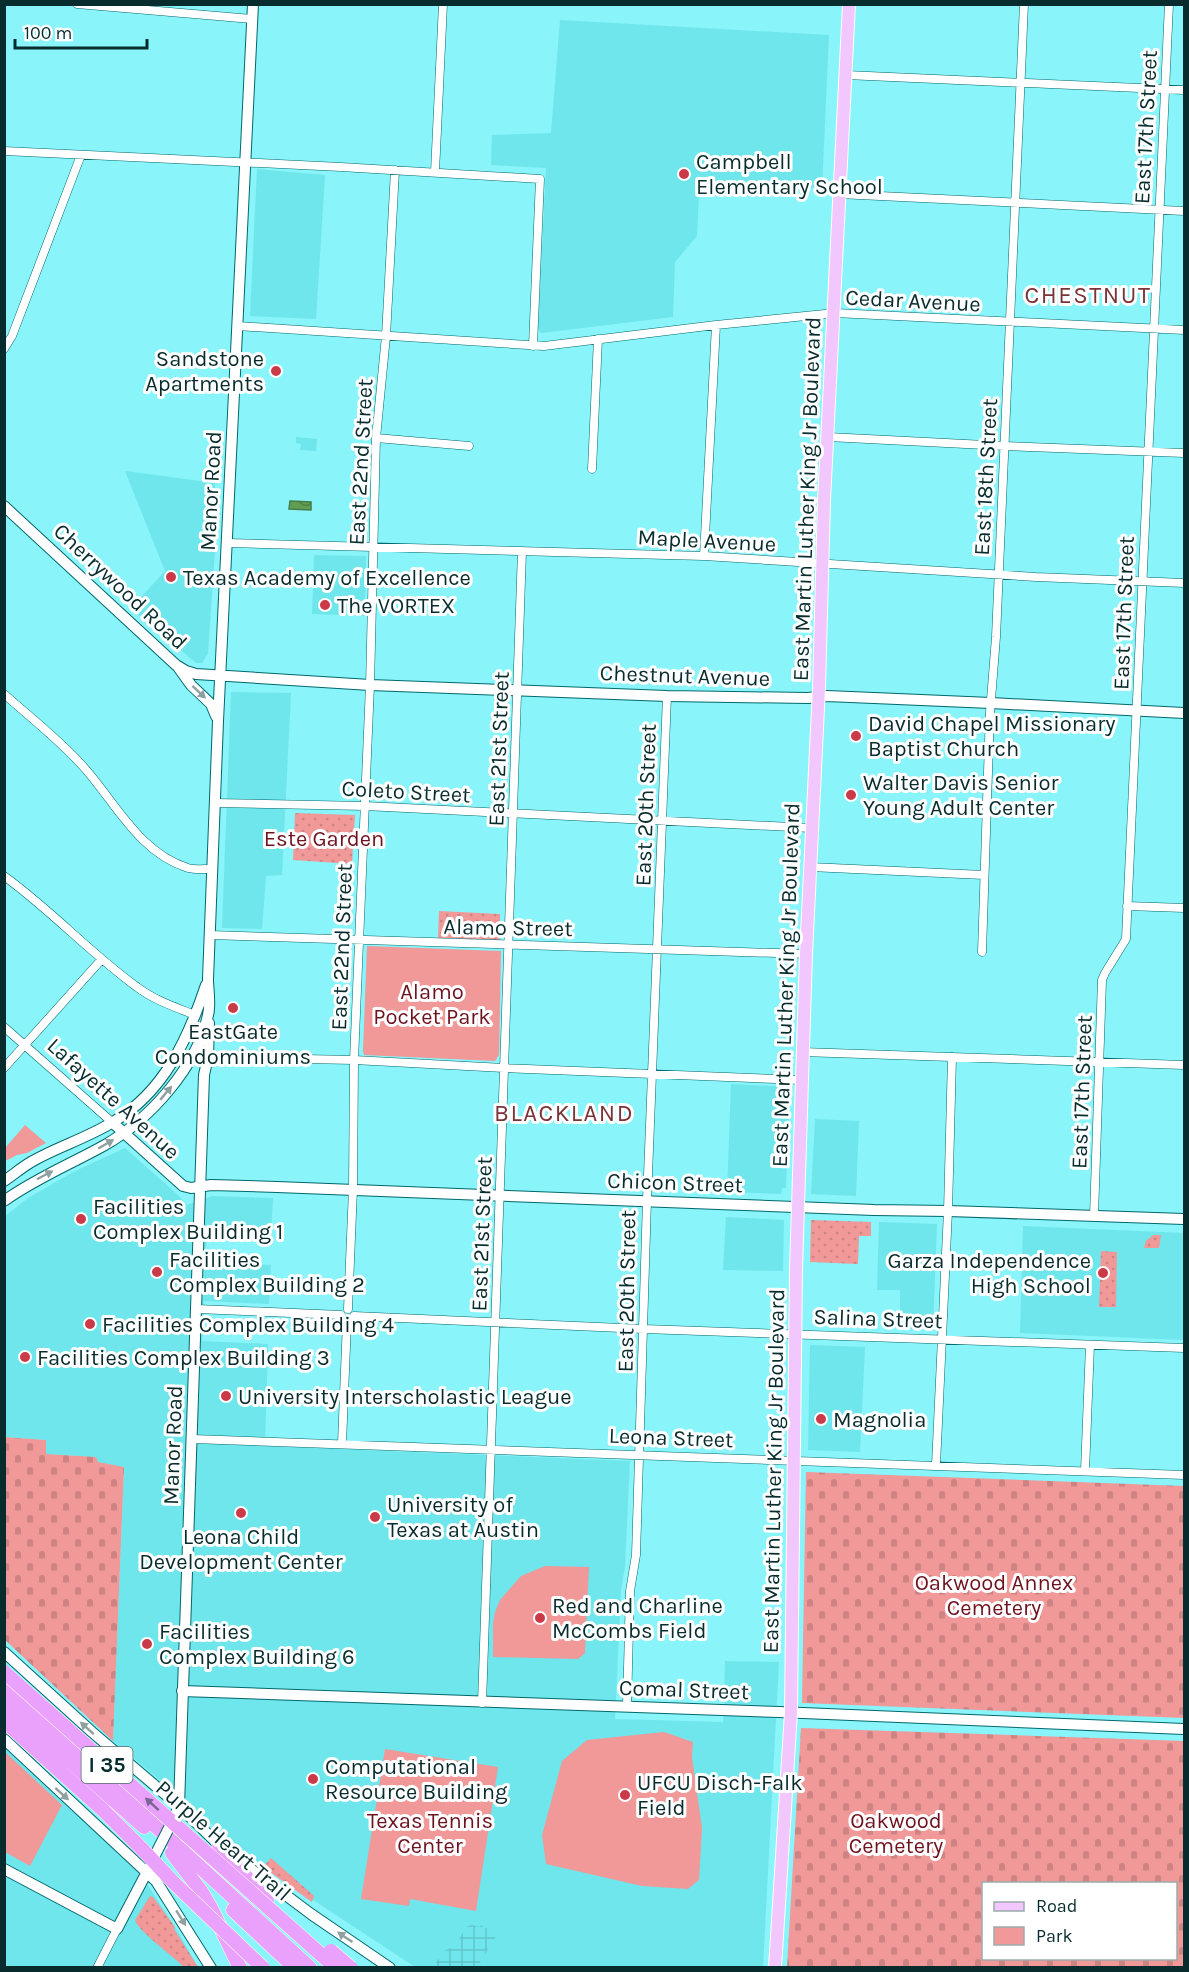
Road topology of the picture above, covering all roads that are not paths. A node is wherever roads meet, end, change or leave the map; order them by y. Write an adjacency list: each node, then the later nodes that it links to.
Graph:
1 (77, 4): 7 (street)
2 (253, 4): 7 (street, Manor Road)
3 (443, 4): 16 (street)
4 (849, 4): 8 (main road, East Martin Luther King Jr Boulevard)
5 (1024, 4): 9 (street, East 18th Street)
6 (1169, 4): 10 (street, East 17th Street)
7 (252, 19): 14 (street, Manor Road)
8 (846, 75): 9 (street); 17 (main road, East Martin Luther King Jr Boulevard)
9 (1021, 83): 10 (street); 18 (street, East 18th Street)
10 (1165, 88): 11 (street); 19 (street, East 17th Street)
11 (1185, 90)
12 (4, 151): 13 (street)
13 (81, 155): 14 (street); 30 (street)
14 (244, 163): 15 (street); 24 (street, Manor Road)
15 (395, 170): 16 (street); 27 (street, East 22nd Street)
16 (435, 172): 29 (street)
17 (839, 194): 18 (street); 21 (main road, East Martin Luther King Jr Boulevard)
18 (1015, 204): 19 (street); 22 (street, East 18th Street)
19 (1160, 210): 20 (street); 25 (street, East 17th Street)
20 (1185, 211)
21 (835, 314): 22 (street, Cedar Avenue); 23 (street, Cedar Avenue); 31 (main road, East Martin Luther King Jr Boulevard)
22 (1010, 323): 25 (street, Cedar Avenue); 34 (street, East 18th Street)
23 (716, 325): 28 (street, Cedar Avenue); 42 (street)
24 (237, 326): 27 (street, Cedar Avenue); 39 (street, Manor Road)
25 (1154, 329): 26 (street, Cedar Avenue); 35 (street, East 17th Street)
26 (1185, 330)
27 (386, 336): 29 (street, Cedar Avenue); 32 (street, East 22nd Street)
28 (598, 339): 29 (street, Cedar Avenue); 37 (street)
29 (533, 346)
30 (4, 349)
31 (828, 437): 34 (street); 43 (main road, East Martin Luther King Jr Boulevard)
32 (376, 438): 33 (street); 40 (street, East 22nd Street)
33 (469, 446)
34 (1005, 446): 35 (street); 44 (street, East 18th Street)
35 (1148, 451): 36 (street); 45 (street, East 17th Street)
36 (1185, 453)
37 (592, 470)
38 (4, 506): 47 (street, Cherrywood Road)
39 (228, 543): 40 (street, Maple Avenue); 48 (street, Manor Road)
40 (373, 547): 41 (street, Maple Avenue); 49 (street, East 22nd Street)
41 (522, 552): 42 (street, Maple Avenue); 50 (street, East 21st Street)
42 (704, 556): 43 (street, Maple Avenue)
43 (822, 564): 44 (street, Maple Avenue); 53 (main road, East Martin Luther King Jr Boulevard)
44 (999, 574): 45 (street, Maple Avenue); 54 (street, East 18th Street)
45 (1142, 581): 46 (street, Maple Avenue); 55 (street, East 17th Street)
46 (1185, 583)
47 (176, 665): 48 (street, Cherrywood Road); 57 (street, one-way to 57)
48 (220, 676): 49 (street, Chestnut Avenue); 57 (street, Manor Road)
49 (370, 685): 50 (street, Chestnut Avenue); 59 (street, East 22nd Street)
50 (518, 689): 52 (street, Chestnut Avenue); 60 (street, East 21st Street)
51 (4, 694): 64 (street)
52 (667, 696): 53 (street, Chestnut Avenue); 61 (street, East 20th Street)
53 (818, 698): 54 (street, Chestnut Avenue); 62 (main road, East Martin Luther King Jr Boulevard)
54 (991, 703): 55 (street, Chestnut Avenue); 65 (street, East 18th Street)
55 (1137, 711): 56 (street, Chestnut Avenue); 67 (street, East 17th Street)
56 (1185, 713)
57 (218, 721): 58 (street, Manor Road)
58 (215, 803): 59 (street, Coleto Street); 64 (street, Manor Road)
59 (365, 806): 60 (street, Coleto Street); 70 (street, East 22nd Street)
60 (513, 814): 61 (street, Coleto Street); 71 (street, East 21st Street)
61 (663, 822): 62 (street, Coleto Street); 72 (street, East 20th Street)
62 (812, 828): 63 (main road, East Martin Luther King Jr Boulevard)
63 (810, 867): 65 (street); 74 (main road, East Martin Luther King Jr Boulevard)
64 (211, 870): 69 (street, Manor Road)
65 (984, 875): 73 (street, East 18th Street)
66 (4, 876): 75 (street)
67 (1127, 906): 68 (street); 85 (street, East 17th Street)
68 (1185, 908)
69 (210, 935): 70 (street, Alamo Street); 76 (street, Manor Road)
70 (359, 941): 71 (street, Alamo Street); 84 (street, East 22nd Street)
71 (509, 944): 72 (street, Alamo Street); 88 (street, East 21st Street)
72 (657, 949): 74 (street, Alamo Street); 89 (street, East 20th Street)
73 (982, 952)
74 (806, 954): 81 (main road, East Martin Luther King Jr Boulevard)
75 (102, 958): 78 (street); 80 (street)
76 (208, 979): 77 (street, Manor Road); 78 (street)
77 (209, 1014): 82 (street, Manor Road); 92 (street, one-way to 77)
78 (195, 1015): 91 (street)
79 (4, 1027): 80 (street, Lafayette Avenue)
80 (25, 1046): 87 (street); 91 (street, Lafayette Avenue)
81 (802, 1052): 83 (street); 90 (main road, East Martin Luther King Jr Boulevard)
82 (208, 1057): 84 (street); 94 (street, Manor Road)
83 (952, 1057): 85 (street); 100 (street)
84 (354, 1060): 88 (street); 95 (street, East 22nd Street)
85 (1100, 1062): 86 (street); 101 (street, East 17th Street)
86 (1185, 1065)
87 (4, 1068)
88 (504, 1068): 89 (street); 96 (street, East 21st Street)
89 (652, 1074): 90 (street); 97 (street, East 20th Street)
90 (801, 1080): 99 (main road, East Martin Luther King Jr Boulevard)
91 (112, 1123): 92 (street, Lafayette Avenue); 93 (street)
92 (124, 1133): 94 (street, Lafayette Avenue); 98 (street, one-way to 92)
93 (4, 1181)
94 (201, 1187): 95 (street, Chicon Street); 103 (street, Manor Road)
95 (352, 1189): 96 (street, Chicon Street); 104 (street, East 22nd Street)
96 (501, 1195): 97 (street, Chicon Street); 105 (street, East 21st Street)
97 (647, 1200): 99 (street, Chicon Street); 106 (street, East 20th Street)
98 (4, 1201)
99 (798, 1206): 100 (street, Chicon Street); 107 (main road, East Martin Luther King Jr Boulevard)
100 (948, 1211): 101 (street, Chicon Street); 108 (street)
101 (1094, 1216): 102 (street, Chicon Street)
102 (1185, 1219)
103 (197, 1309): 104 (street, Salina Street); 111 (street, Manor Road)
104 (348, 1313): 105 (street, Salina Street); 112 (street)
105 (497, 1322): 106 (street, Salina Street); 113 (street, East 21st Street)
106 (644, 1329): 107 (street, Salina Street); 114 (street, East 20th Street)
107 (795, 1333): 108 (street, Salina Street); 115 (main road, East Martin Luther King Jr Boulevard)
108 (942, 1339): 109 (street, Salina Street); 116 (street)
109 (1090, 1345): 110 (street, Salina Street); 117 (street)
110 (1185, 1348)
111 (192, 1439): 112 (street, Leona Street); 122 (street, Manor Road)
112 (342, 1443): 113 (street, Leona Street)
113 (490, 1448): 114 (street, Leona Street); 124 (street, East 21st Street)
114 (639, 1454): 115 (street, Leona Street); 125 (street, East 20th Street)
115 (795, 1460): 116 (street, Leona Street); 126 (main road, East Martin Luther King Jr Boulevard)
116 (936, 1465): 117 (street, Leona Street)
117 (1084, 1471): 118 (street, Leona Street)
118 (1185, 1475)
119 (4, 1652): 130 (street, one-way to 119)
120 (4, 1672): 133 (highway, Purple Heart Trail / I 35, one-way to 120, bridge)
121 (4, 1687): 142 (highway, Purple Heart Trail / I 35)
122 (182, 1691): 124 (street, Comal Street); 130 (street, Manor Road)
123 (4, 1703): 132 (highway, Purple Heart Trail / I 35)
124 (482, 1703): 125 (street, Comal Street)
125 (627, 1706): 126 (street, Comal Street)
126 (791, 1712): 128 (street, Comal Street); 147 (main road, East Martin Luther King Jr Boulevard)
127 (4, 1721): 140 (highway, I 35, bridge)
128 (1185, 1729)
129 (4, 1739): 135 (street, one-way to 135)
130 (179, 1806): 131 (street); 135 (street, Manor Road, bridge)
131 (219, 1845): 143 (highway); 146 (street, one-way to 131)
132 (172, 1853): 139 (highway); 141 (highway, Purple Heart Trail / I 35)
133 (211, 1857): 144 (highway, Purple Heart Trail / I 35, bridge); 145 (highway, bridge)
134 (4, 1869): 136 (street)
135 (147, 1871): 136 (street, Manor Road); 138 (street, one-way to 138)
136 (117, 1929): 137 (street)
137 (97, 1968)
138 (211, 1968)
139 (240, 1968)
140 (263, 1968)
141 (295, 1968)
142 (310, 1968)
143 (326, 1968)
144 (336, 1968)
145 (351, 1968)
146 (390, 1968)
147 (775, 1968)

